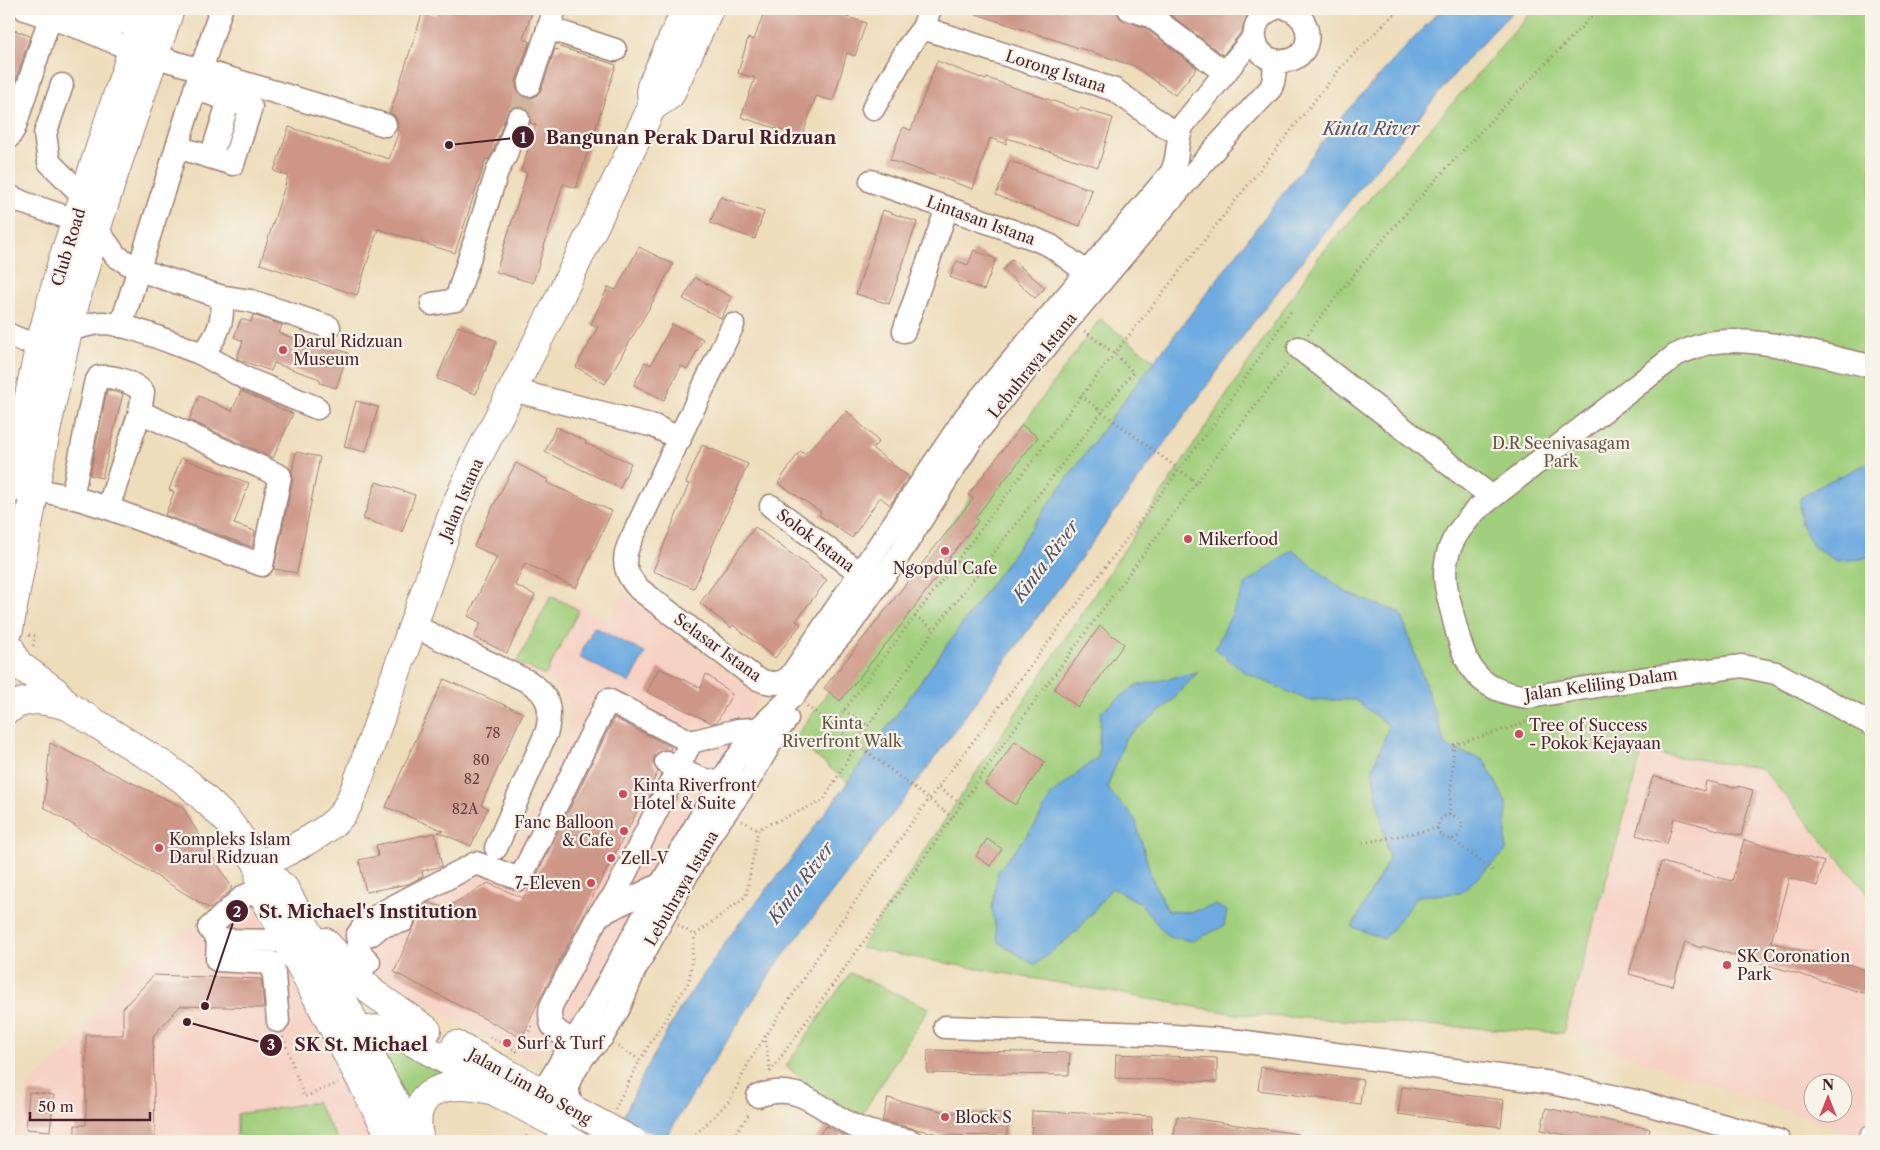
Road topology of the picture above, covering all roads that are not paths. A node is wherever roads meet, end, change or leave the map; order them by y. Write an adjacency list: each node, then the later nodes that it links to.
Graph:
1 (25, 9): 8 (street)
2 (144, 9): 8 (street); 13 (main road, Club Road)
3 (170, 9): 13 (main road, Club Road)
4 (221, 9): 17 (street)
5 (686, 9): 20 (main road)
6 (709, 9): 20 (main road)
7 (1129, 9): 16 (street)
8 (55, 13): 13 (street); 26 (street)
9 (1274, 14): 14 (street); 15 (street); 16 (street)
10 (552, 18): 12 (street); 19 (street)
11 (927, 18): 21 (street); 25 (street, Lorong Istana)
12 (615, 50)
13 (144, 54): 17 (street); 31 (main road, Club Road)
14 (1299, 55): 15 (street); 23 (street, Lebuhraya Istana)
15 (1274, 60): 23 (street, Lebuhraya Istana)
16 (1225, 74): 25 (street)
17 (198, 80): 24 (street); 27 (street); 27 (street)
18 (62, 85): 31 (street)
19 (529, 85)
20 (652, 107): 46 (main road, Jalan Istana)
21 (873, 109)
22 (518, 119): 35 (street)
23 (1238, 124): 56 (street, Lebuhraya Istana)
24 (385, 126)
25 (1179, 133): 33 (street, Selasar Istana)
26 (9, 137)
27 (177, 147): 32 (street)
28 (871, 181): 30 (street, Lintasan Istana)
29 (14, 204): 31 (street)
30 (947, 208): 33 (street, Lintasan Istana); 40 (street)
31 (85, 215): 32 (street); 39 (main road, Club Road); 42 (main road, Club Road)
32 (139, 270): 34 (street); 36 (street)
33 (1086, 272): 55 (street, Selasar Istana)
34 (219, 296): 37 (street); 44 (street)
35 (432, 304)
36 (121, 326): 39 (street); 44 (street)
37 (329, 326)
38 (733, 326): 49 (street)
39 (68, 330): 50 (main road, Club Road)
40 (904, 330)
41 (9, 335): 42 (street)
42 (40, 344): 50 (main road, Club Road)
43 (1299, 348): 52 (street)
44 (200, 352): 47 (street)
45 (1871, 366): 52 (street, Jalan Keliling Dalam)
46 (512, 390): 49 (street); 57 (main road, Jalan Istana)
47 (317, 408)
48 (140, 412): 51 (street); 54 (street); 54 (street)
49 (680, 438): 55 (street, Selasar Istana)
50 (19, 478): 51 (street); 58 (main road, Club Road)
51 (72, 497): 54 (street)
52 (1492, 497): 62 (street, Jalan Keliling Dalam)
53 (771, 506): 55 (street, Solok Istana)
54 (108, 508)
55 (860, 573)
56 (850, 625): 63 (street, Lebuhraya Istana); 63 (street, Lebuhraya Istana)
57 (414, 626): 67 (street); 68 (main road, Jalan Istana)
58 (9, 629)
59 (9, 646): 60 (main road)
60 (68, 706): 61 (main road); 68 (main road)
61 (9, 709)
62 (1871, 724)
63 (769, 729): 64 (street); 66 (street); 77 (street, Lebuhraya Istana)
64 (691, 742): 65 (street); 67 (street)
65 (672, 765): 66 (street); 72 (street)
66 (721, 782): 69 (street, Lebuhraya Istana)
67 (493, 858): 70 (street); 76 (street)
68 (260, 878): 71 (main road); 74 (street); 75 (main road)
69 (661, 884): 72 (street); 82 (street, Lebuhraya Istana)
70 (440, 899)
71 (294, 904): 76 (main road); 80 (main road)
72 (598, 916): 82 (street)
73 (403, 921): 76 (street)
74 (218, 940): 75 (street); 78 (street)
75 (288, 941): 80 (main road)
76 (356, 956): 81 (main road)
77 (634, 971): 82 (street); 86 (street, Lebuhraya Istana)
78 (278, 1021)
79 (945, 1027): 93 (street)
80 (346, 1029): 81 (main road); 83 (main road, Jalan Lim Bo Seng); 88 (main road); 89 (main road)
81 (427, 1030): 84 (main road, Jalan Lim Bo Seng)
82 (573, 1041): 84 (street, Lebuhraya Istana)
83 (496, 1092): 86 (main road, Jalan Lim Bo Seng); 90 (main road)
84 (543, 1092): 86 (main road, Jalan Lim Bo Seng)
85 (758, 1096): 92 (street)
86 (574, 1124): 91 (main road, Jalan Lim Bo Seng, bridge)
87 (1871, 1137): 94 (street)
88 (394, 1141)
89 (416, 1141)
90 (420, 1141)
91 (632, 1141)
92 (911, 1141)
93 (1780, 1141)
94 (1870, 1141)

